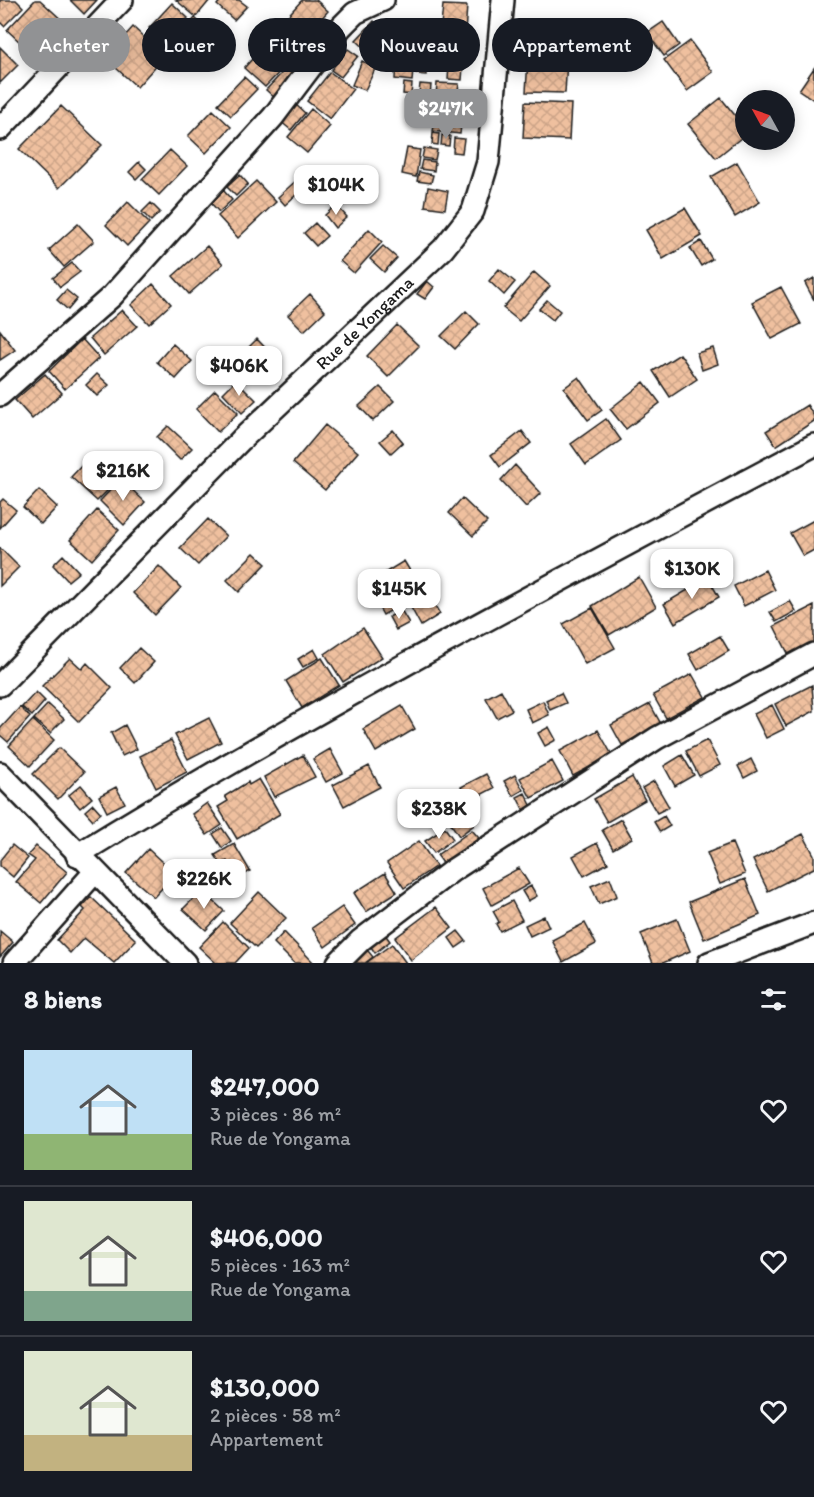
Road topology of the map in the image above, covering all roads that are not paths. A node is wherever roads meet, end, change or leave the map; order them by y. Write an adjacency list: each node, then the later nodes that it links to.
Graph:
1 (122, 0): 4 (street)
2 (382, 0): 5 (street)
3 (503, 0): 8 (street, Rue de Yongama)
4 (0, 129)
5 (0, 395)
6 (814, 445): 10 (street)
7 (814, 654): 15 (street)
8 (0, 685)
9 (0, 773): 10 (street)
10 (77, 855): 11 (street)
11 (94, 873): 13 (street); 14 (street)
12 (814, 923): 16 (street)
13 (14, 963)
14 (185, 963)
15 (338, 963)
16 (710, 963)

